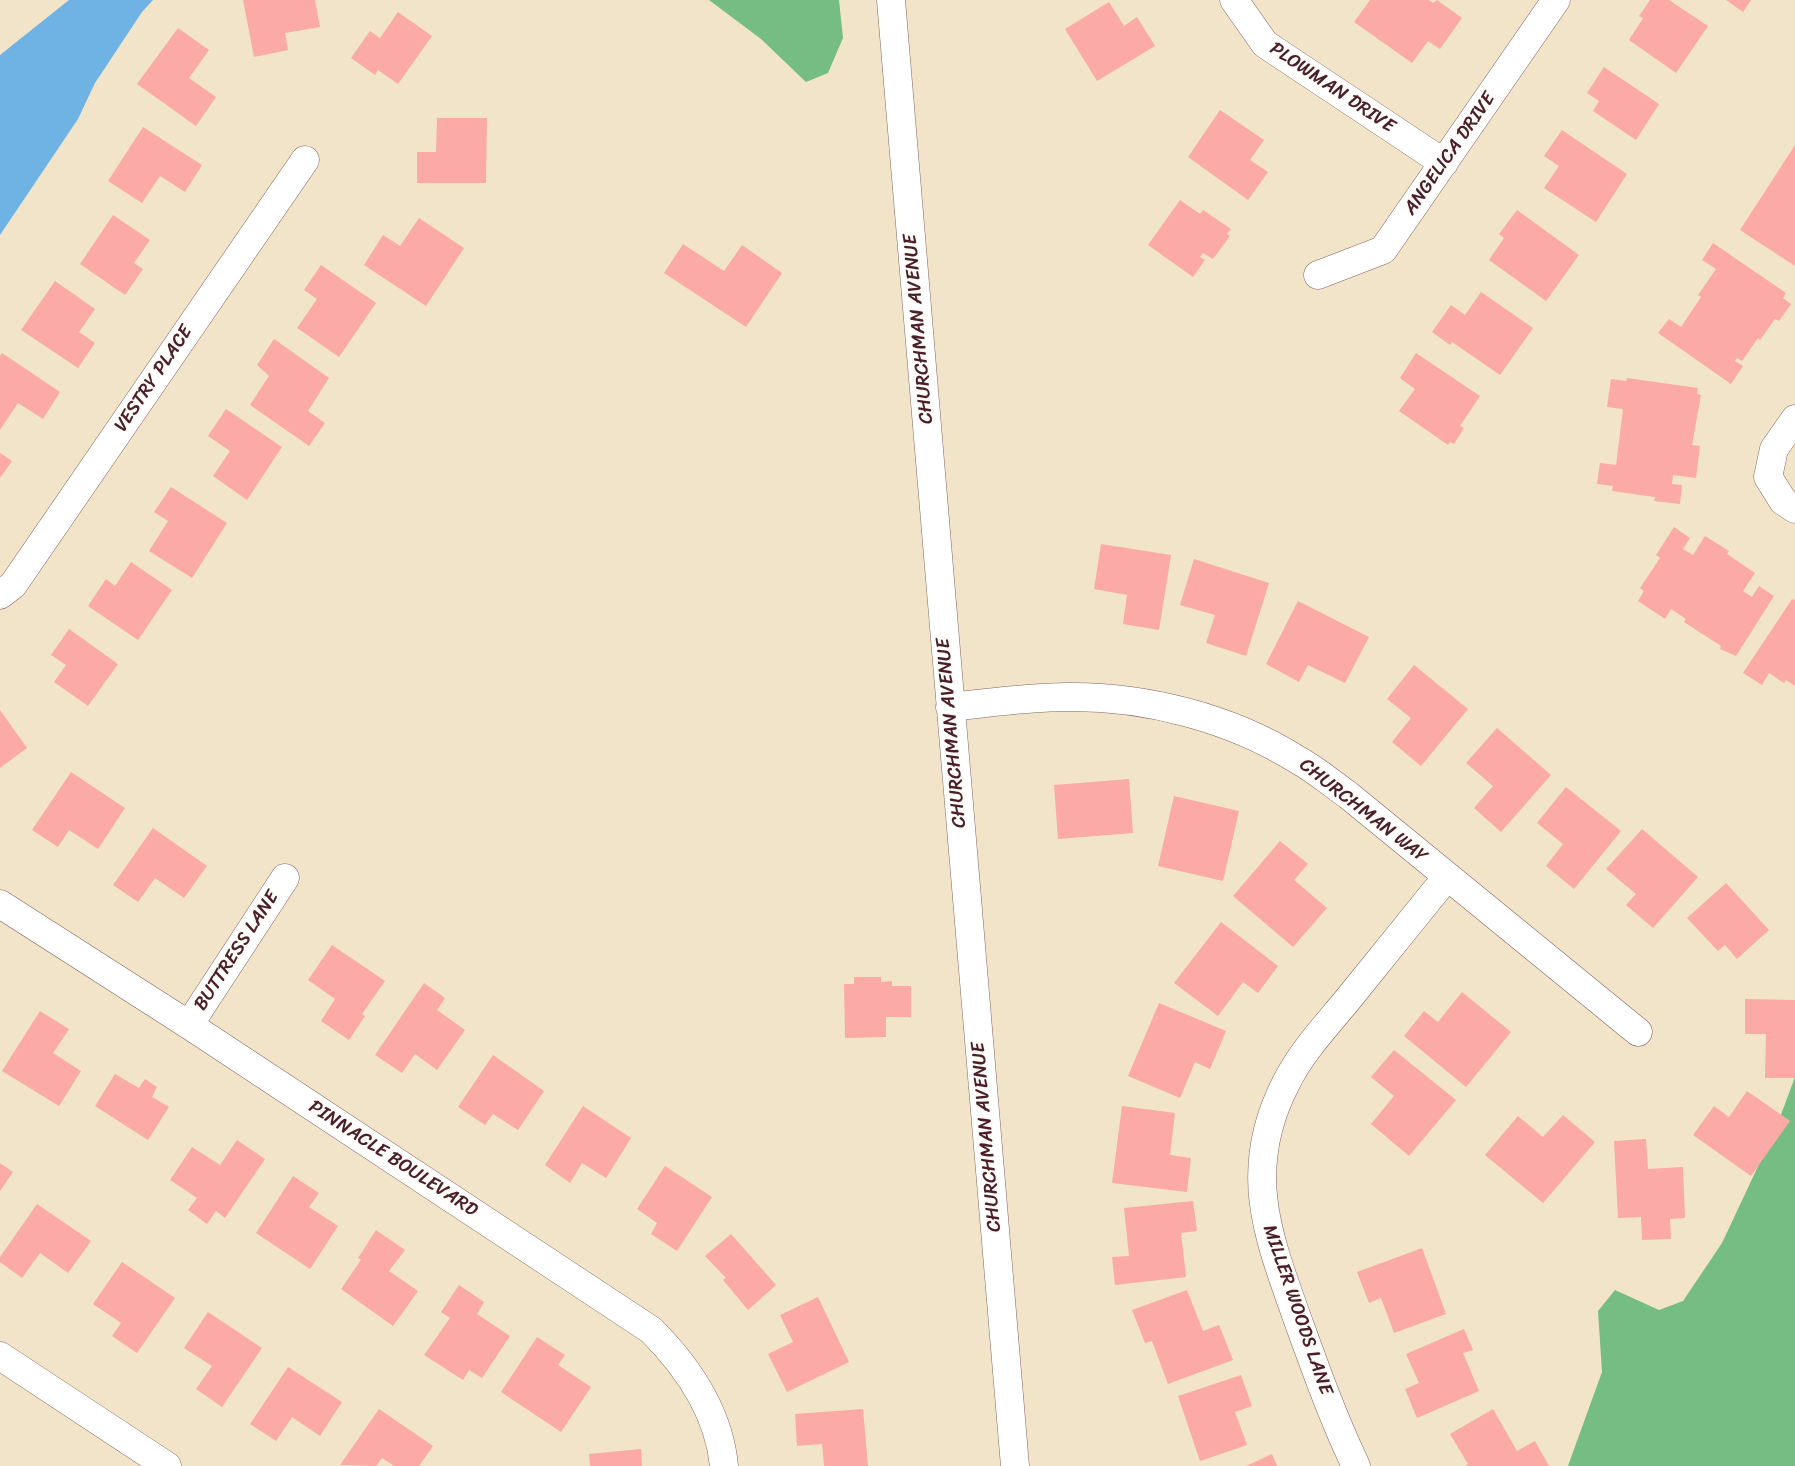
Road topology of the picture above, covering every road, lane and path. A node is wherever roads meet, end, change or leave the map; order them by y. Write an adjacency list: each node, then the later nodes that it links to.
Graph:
1 (891, 0): 10 (street, CHURCHMAN AVENUE)
2 (1234, 0): 5 (street, PLOWMAN DRIVE)
3 (1556, 0): 5 (street, ANGELICA DRIVE)
4 (305, 160): 9 (street, VESTRY PLACE)
5 (1444, 163): 6 (street, ANGELICA DRIVE)
6 (1318, 275)
7 (1795, 419): 8 (street)
8 (1795, 509)
9 (0, 595)
10 (950, 706): 12 (street, CHURCHMAN WAY); 19 (street, CHURCHMAN AVENUE)
11 (285, 878): 14 (street, BUTTRESS LANE)
12 (1446, 878): 15 (street, CHURCHMAN WAY); 20 (street, MILLER WOODS LANE)
13 (0, 904): 14 (street, PINNACLE BOULEVARD)
14 (189, 1025): 18 (street, PINNACLE BOULEVARD)
15 (1638, 1032)
16 (0, 1356): 17 (street)
17 (167, 1466)
18 (724, 1466)
19 (1015, 1466)
20 (1356, 1466)

